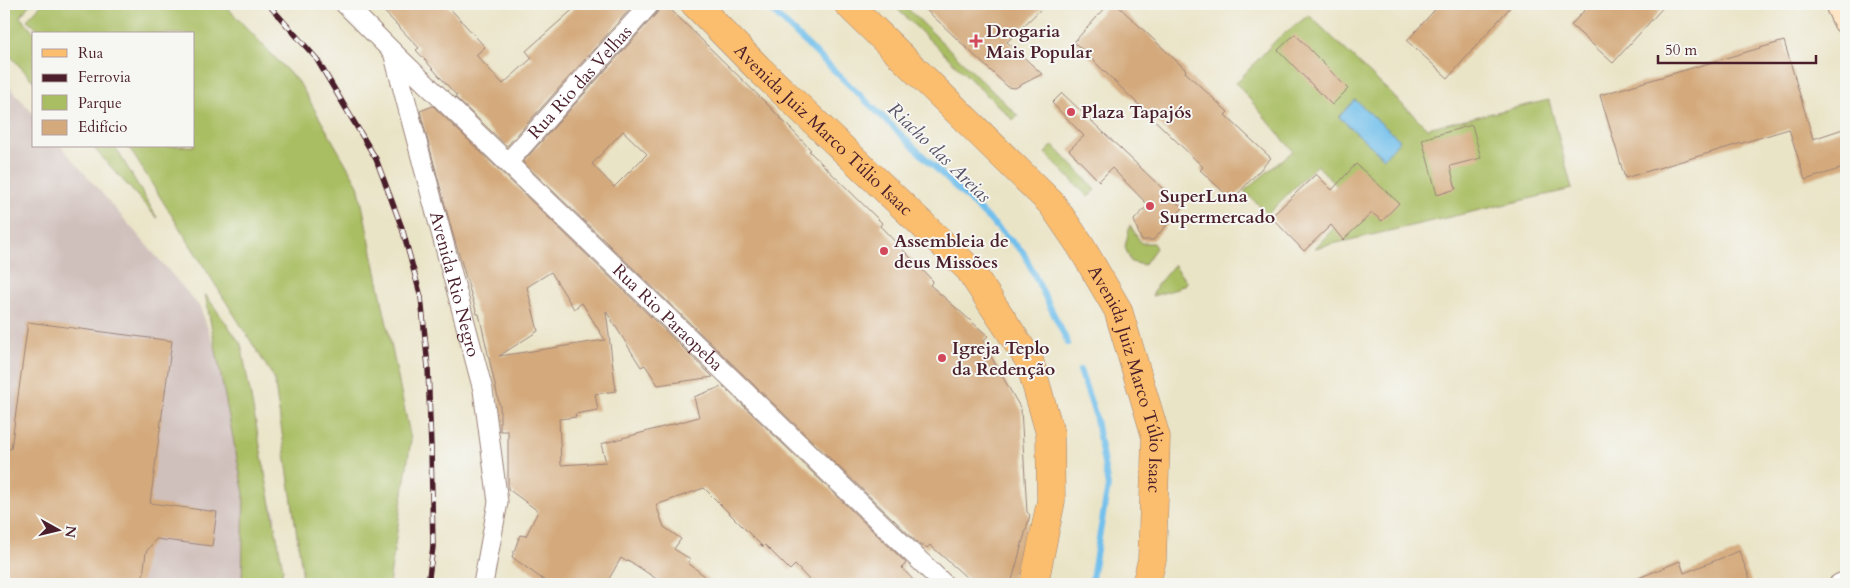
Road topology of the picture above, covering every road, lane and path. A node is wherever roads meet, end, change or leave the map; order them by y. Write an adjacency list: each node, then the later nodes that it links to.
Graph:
1 (345, 4): 7 (street)
2 (650, 4): 8 (street, Rua Rio das Velhas)
3 (695, 4): 12 (main road, Avenida Juiz Marco Túlio Isaac)
4 (848, 4): 13 (main road, Avenida Juiz Marco Túlio Isaac)
5 (1838, 4): 6 (main road)
6 (1846, 21)
7 (393, 52): 8 (street, Rua Rio Paraopeba); 10 (street, Avenida Rio Negro)
8 (509, 161): 11 (street, Rua Rio Paraopeba)
9 (1846, 581): 14 (street)
10 (483, 584)
11 (944, 584)
12 (1034, 584)
13 (1146, 584)
14 (1839, 584)

